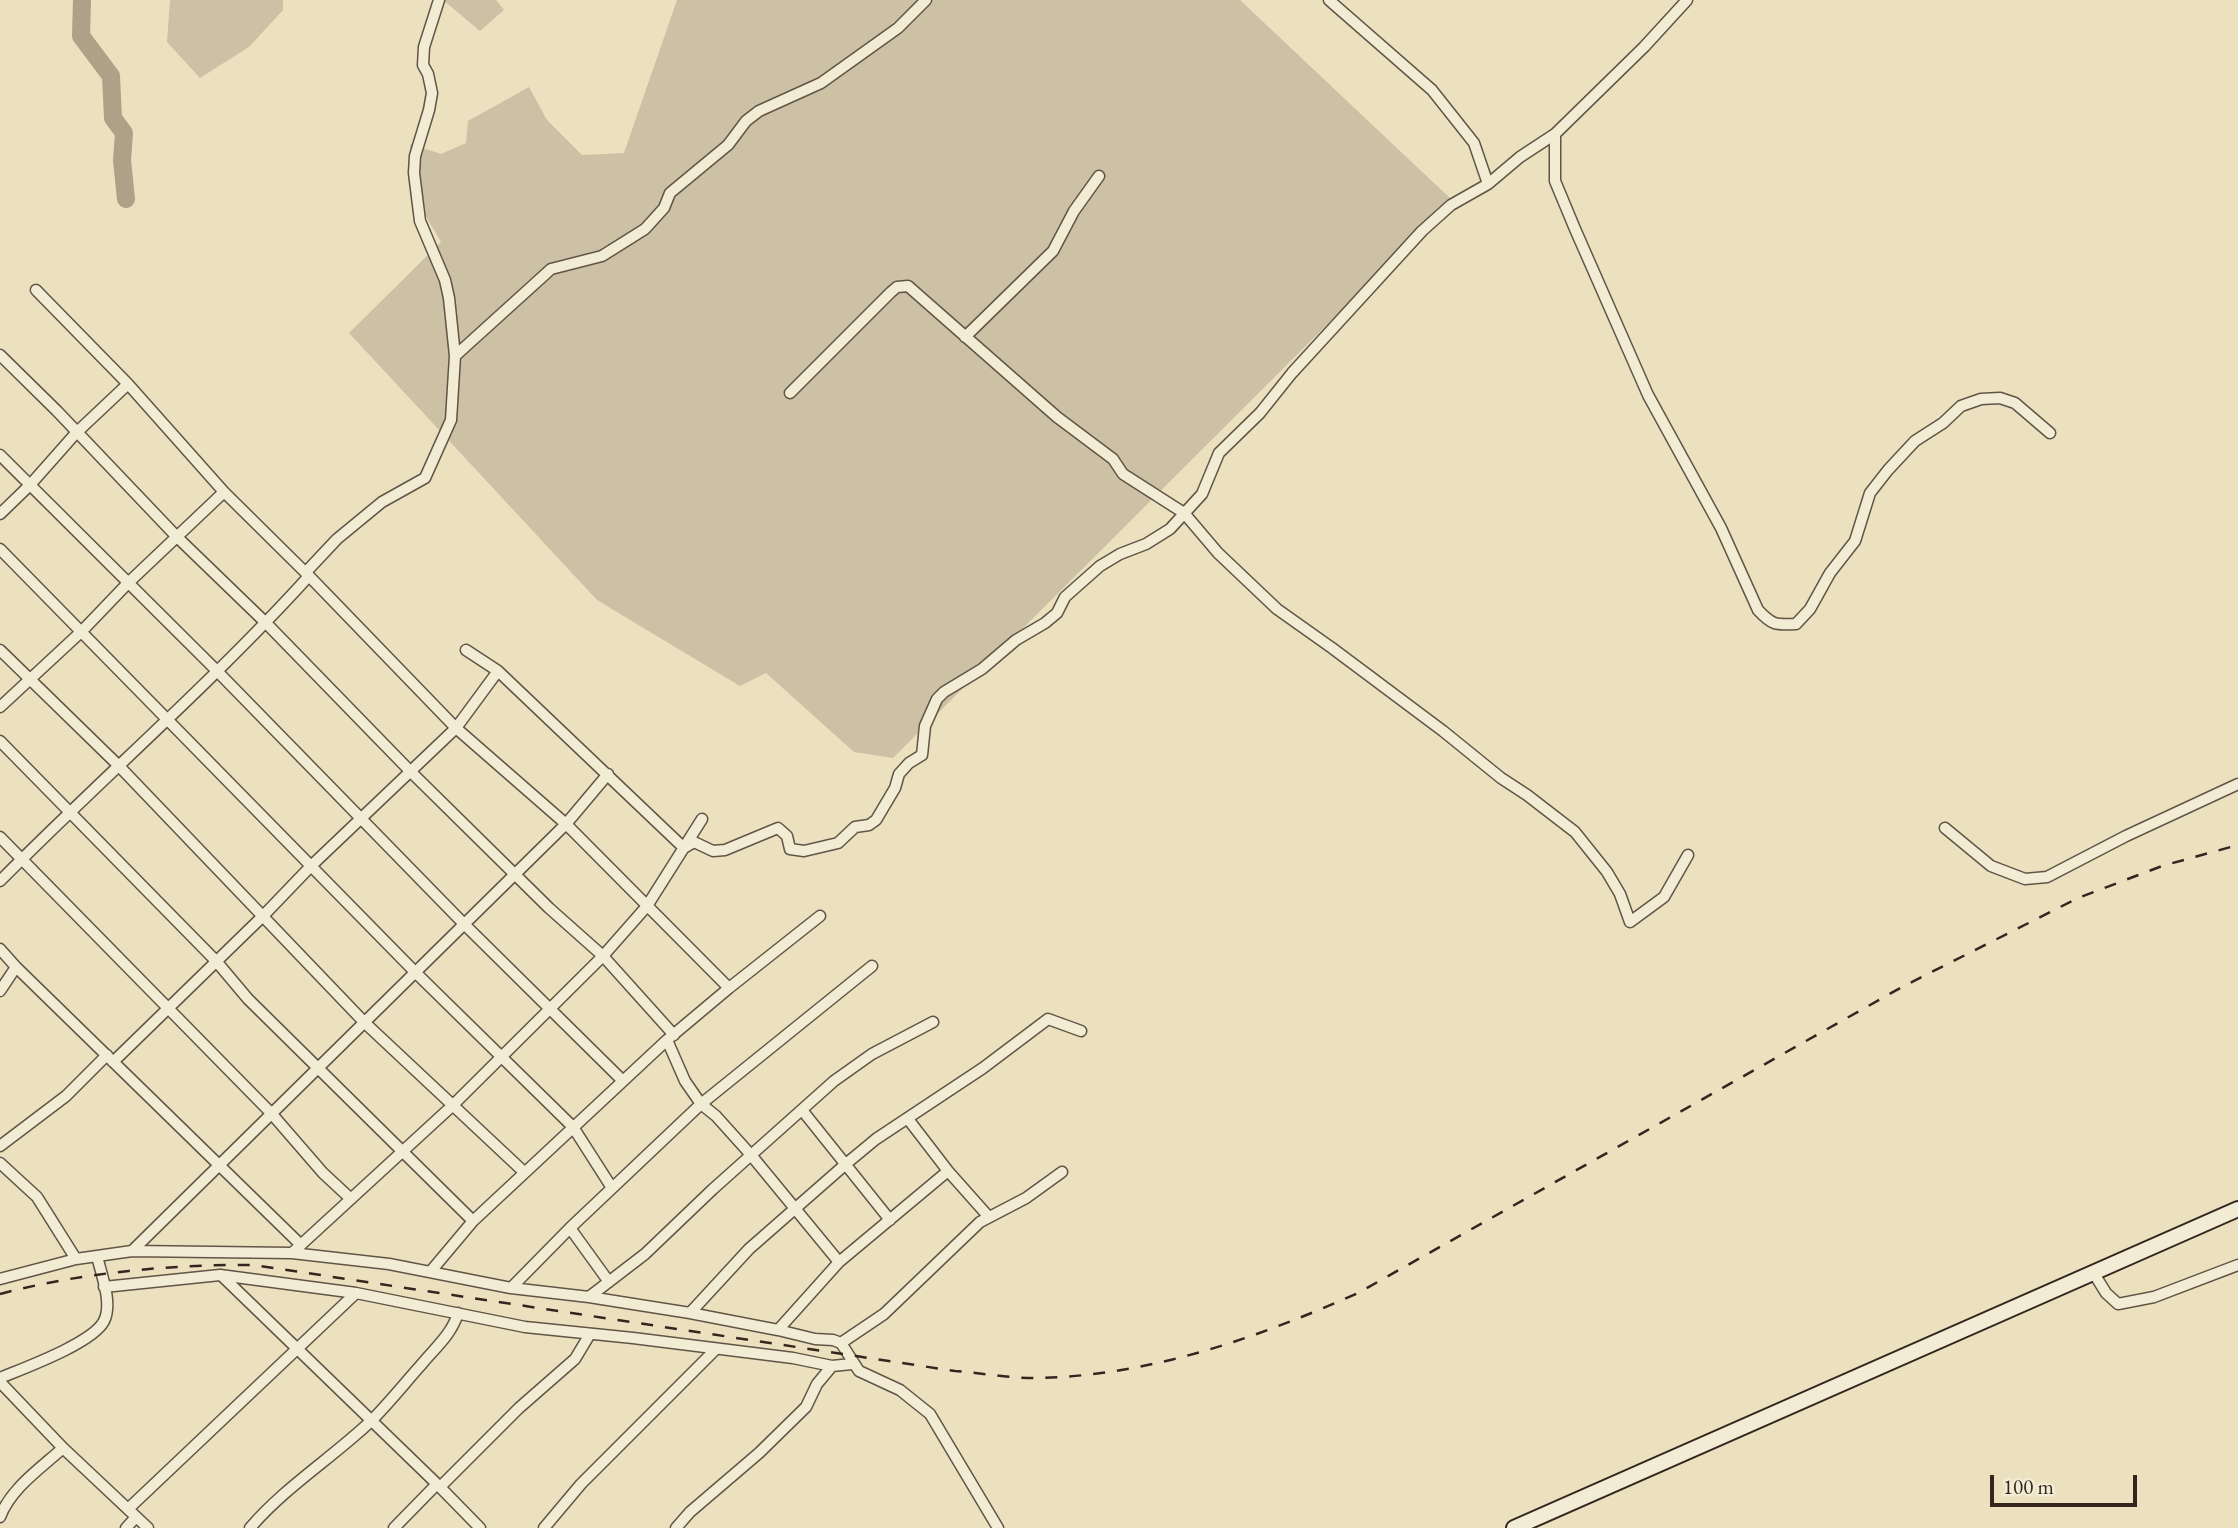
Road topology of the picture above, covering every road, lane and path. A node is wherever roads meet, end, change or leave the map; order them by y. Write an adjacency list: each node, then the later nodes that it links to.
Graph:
1 (439, 0): 11 (street)
2 (926, 0): 11 (street)
3 (1329, 0): 7 (street)
4 (1687, 0): 5 (street)
5 (1555, 134): 7 (street); 15 (street)
6 (1099, 176): 9 (street)
7 (1488, 184): 19 (street)
8 (36, 290): 12 (street)
9 (965, 337): 13 (street); 19 (street)
10 (0, 355): 14 (street)
11 (455, 356): 23 (street)
12 (128, 384): 14 (street); 18 (street)
13 (790, 393)
14 (76, 433): 17 (street); 21 (street)
15 (2050, 433)
16 (0, 455): 17 (street)
17 (30, 485): 20 (street); 24 (street)
18 (224, 492): 21 (street); 23 (street)
19 (1184, 513): 46 (street); 47 (street)
20 (0, 514)
21 (177, 537): 24 (street); 25 (street)
22 (0, 549): 26 (street)
23 (307, 574): 25 (street); 34 (street)
24 (128, 583): 26 (street); 29 (street)
25 (266, 624): 29 (street); 37 (street)
26 (82, 631): 31 (street); 33 (street)
27 (0, 650): 31 (street)
28 (466, 650): 30 (street)
29 (217, 671): 33 (street); 41 (street)
30 (498, 671): 34 (street); 38 (street)
31 (31, 680): 32 (street); 36 (street)
32 (0, 707)
33 (167, 719): 36 (street); 49 (street)
34 (456, 728): 37 (street); 43 (street)
35 (0, 741): 40 (street)
36 (118, 765): 40 (street); 53 (street)
37 (411, 772): 41 (street); 50 (street)
38 (608, 774): 43 (street); 46 (street)
39 (2238, 785): 44 (street)
40 (69, 810): 48 (street); 58 (street)
41 (362, 818): 49 (street); 55 (street)
42 (702, 819): 46 (street)
43 (566, 824): 50 (street); 52 (street)
44 (1945, 828)
45 (0, 837): 48 (street)
46 (684, 848): 52 (street)
47 (1688, 855)
48 (22, 859): 51 (street); 64 (street)
49 (311, 866): 53 (street); 61 (street)
50 (515, 873): 55 (street); 57 (street)
51 (0, 881)
52 (647, 906): 57 (street); 62 (street)
53 (262, 916): 58 (street); 67 (street)
54 (820, 916): 62 (street)
55 (465, 925): 61 (street); 65 (street)
56 (0, 949): 60 (street)
57 (603, 956): 65 (street); 69 (street)
58 (216, 961): 64 (street); 72 (street)
59 (872, 966): 74 (street)
60 (16, 967): 63 (street); 71 (street)
61 (416, 973): 67 (street); 70 (street)
62 (729, 988): 69 (street)
63 (0, 991)
64 (168, 1008): 71 (street); 77 (street)
65 (551, 1010): 70 (street); 73 (street)
66 (933, 1022): 76 (street)
67 (365, 1023): 72 (street); 75 (street)
68 (1081, 1031): 78 (street)
69 (671, 1037): 73 (street); 74 (street)
70 (502, 1057): 75 (street); 79 (street)
71 (110, 1058): 80 (street); 85 (street)
72 (318, 1067): 77 (street); 81 (street)
73 (623, 1081): 79 (street)
74 (701, 1104): 82 (street); 89 (street)
75 (452, 1105): 81 (street); 87 (street)
76 (802, 1110): 82 (street); 84 (street)
77 (271, 1113): 85 (street); 90 (street)
78 (908, 1119): 84 (street); 86 (street)
79 (573, 1127): 87 (street); 89 (street)
80 (0, 1146)
81 (403, 1151): 90 (street); 95 (street)
82 (751, 1155): 91 (street); 108 (street)
83 (0, 1163): 101 (street)
84 (847, 1163): 91 (street); 94 (street)
85 (219, 1164): 97 (street); 98 (street)
86 (948, 1171): 93 (street); 94 (street)
87 (524, 1172): 95 (street)
88 (1062, 1172): 93 (street)
89 (612, 1188): 96 (street)
90 (351, 1199): 97 (street)
91 (795, 1207): 102 (street); 114 (street)
92 (2238, 1209): 105 (street)
93 (988, 1216): 117 (street)
94 (890, 1220): 102 (street)
95 (473, 1221): 104 (street)
96 (570, 1228): 108 (street); 110 (street)
97 (301, 1245): 99 (street)
98 (132, 1251): 99 (street); 100 (street)
99 (292, 1253): 104 (street)
100 (97, 1256): 101 (street); 109 (street)
101 (76, 1259): 107 (street)
102 (839, 1262): 115 (street)
103 (2238, 1265): 105 (street)
104 (430, 1271): 110 (street)
105 (2093, 1272): 137 (street)
106 (220, 1275): 109 (street); 111 (street); 118 (street)
107 (0, 1279)
108 (609, 1282): 112 (street)
109 (104, 1287): 122 (street)
110 (511, 1288): 112 (street)
111 (356, 1293): 113 (street); 118 (street)
112 (589, 1297): 114 (street)
113 (458, 1313): 116 (street); 123 (street)
114 (690, 1314): 115 (street)
115 (778, 1330): 117 (street)
116 (590, 1334): 119 (street); 125 (street)
117 (841, 1343): 120 (street)
118 (298, 1349): 123 (street); 126 (street)
119 (716, 1349): 121 (street); 134 (street)
120 (852, 1364): 121 (street); 136 (street)
121 (832, 1366): 135 (street)
122 (0, 1380): 124 (street)
123 (370, 1422): 125 (street); 131 (street)
124 (63, 1448): 126 (street); 127 (street)
125 (439, 1485): 132 (street); 133 (street)
126 (128, 1509): 128 (street)
127 (0, 1517)
128 (136, 1517): 129 (street); 130 (street)
129 (126, 1528)
130 (148, 1528)
131 (250, 1528)
132 (394, 1528)
133 (480, 1528)
134 (544, 1528)
135 (676, 1528)
136 (998, 1528)
137 (1514, 1528)

